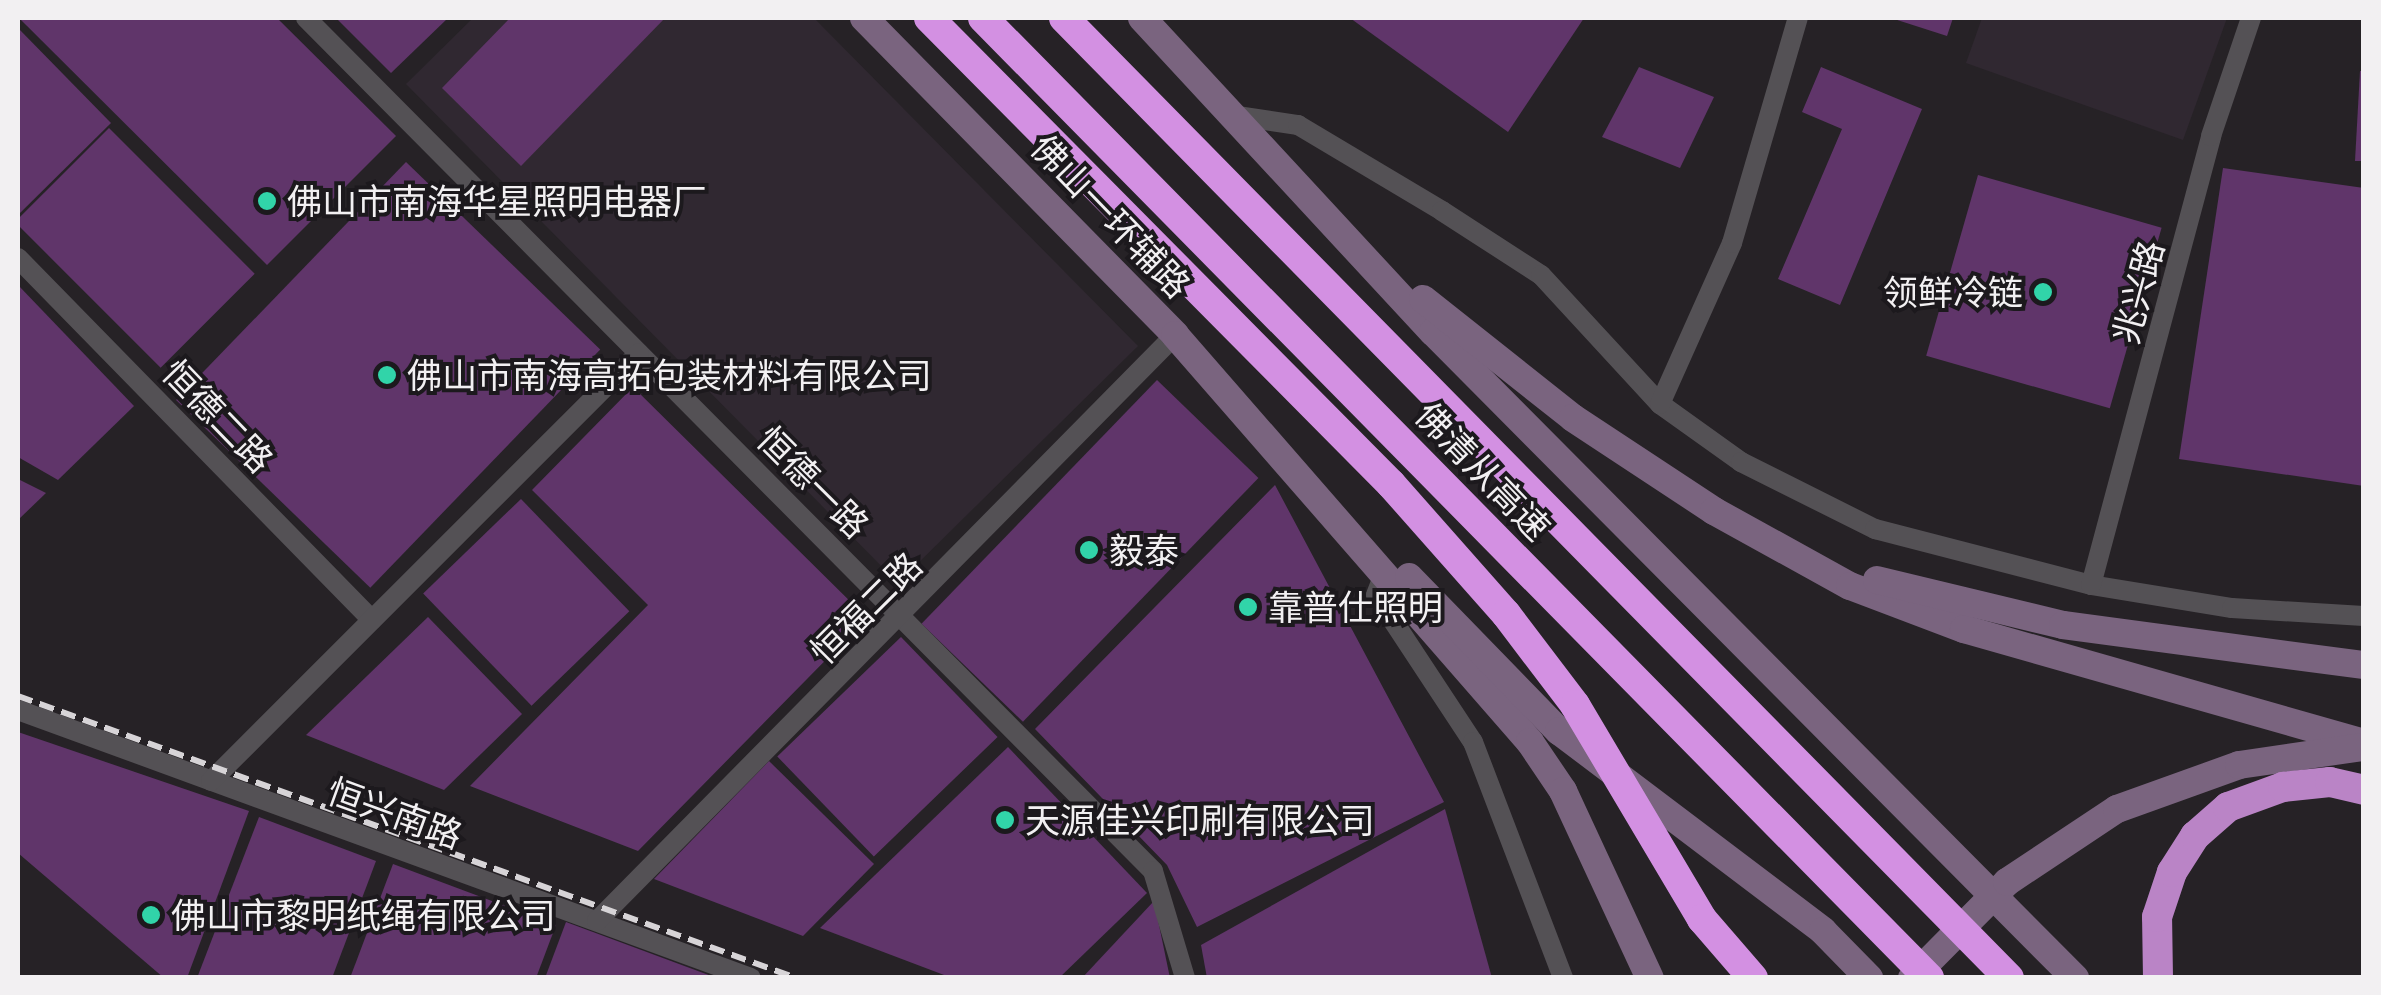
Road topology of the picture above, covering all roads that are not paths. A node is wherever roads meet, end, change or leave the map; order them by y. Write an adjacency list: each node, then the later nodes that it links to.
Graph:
1 (306, 18): 13 (street, 恒德一路)
2 (864, 18): 12 (main road, 佛山一环辅路)
3 (929, 18): 32 (highway)
4 (983, 18): 35 (highway, 佛清从高速)
5 (1064, 18): 36 (highway, 佛清从高速)
6 (1142, 18): 9 (main road)
7 (1798, 18): 14 (street)
8 (2251, 18): 18 (street, 兆兴路)
9 (1236, 116): 10 (main road); 14 (street)
10 (1326, 215): 16 (main road); 37 (main road)
11 (18, 258): 21 (street, 恒德二路)
12 (1176, 335): 15 (main road, 佛山一环辅路); 20 (street, 恒福二路)
13 (639, 353): 20 (street, 恒德一路); 21 (street)
14 (1660, 404): 18 (street)
15 (1300, 472): 17 (main road); 33 (main road)
16 (1754, 533): 22 (main road); 24 (main road)
17 (1384, 574): 30 (street); 31 (main road)
18 (2091, 585): 19 (street)
19 (2364, 616)
20 (902, 618): 27 (street, 恒福二路); 29 (street, 恒德一路)
21 (372, 620): 25 (street)
22 (2364, 666)
23 (18, 710): 25 (street, 恒兴南路)
24 (2364, 745): 34 (main road)
25 (211, 780): 27 (street, 恒兴南路)
26 (2364, 790): 38 (highway)
27 (596, 921): 28 (street, 恒兴南路)
28 (751, 978)
29 (1185, 978)
30 (1563, 978)
31 (1650, 978)
32 (1754, 978)
33 (1869, 978)
34 (1912, 978)
35 (1929, 978)
36 (2009, 978)
37 (2076, 978)
38 (2158, 978)

